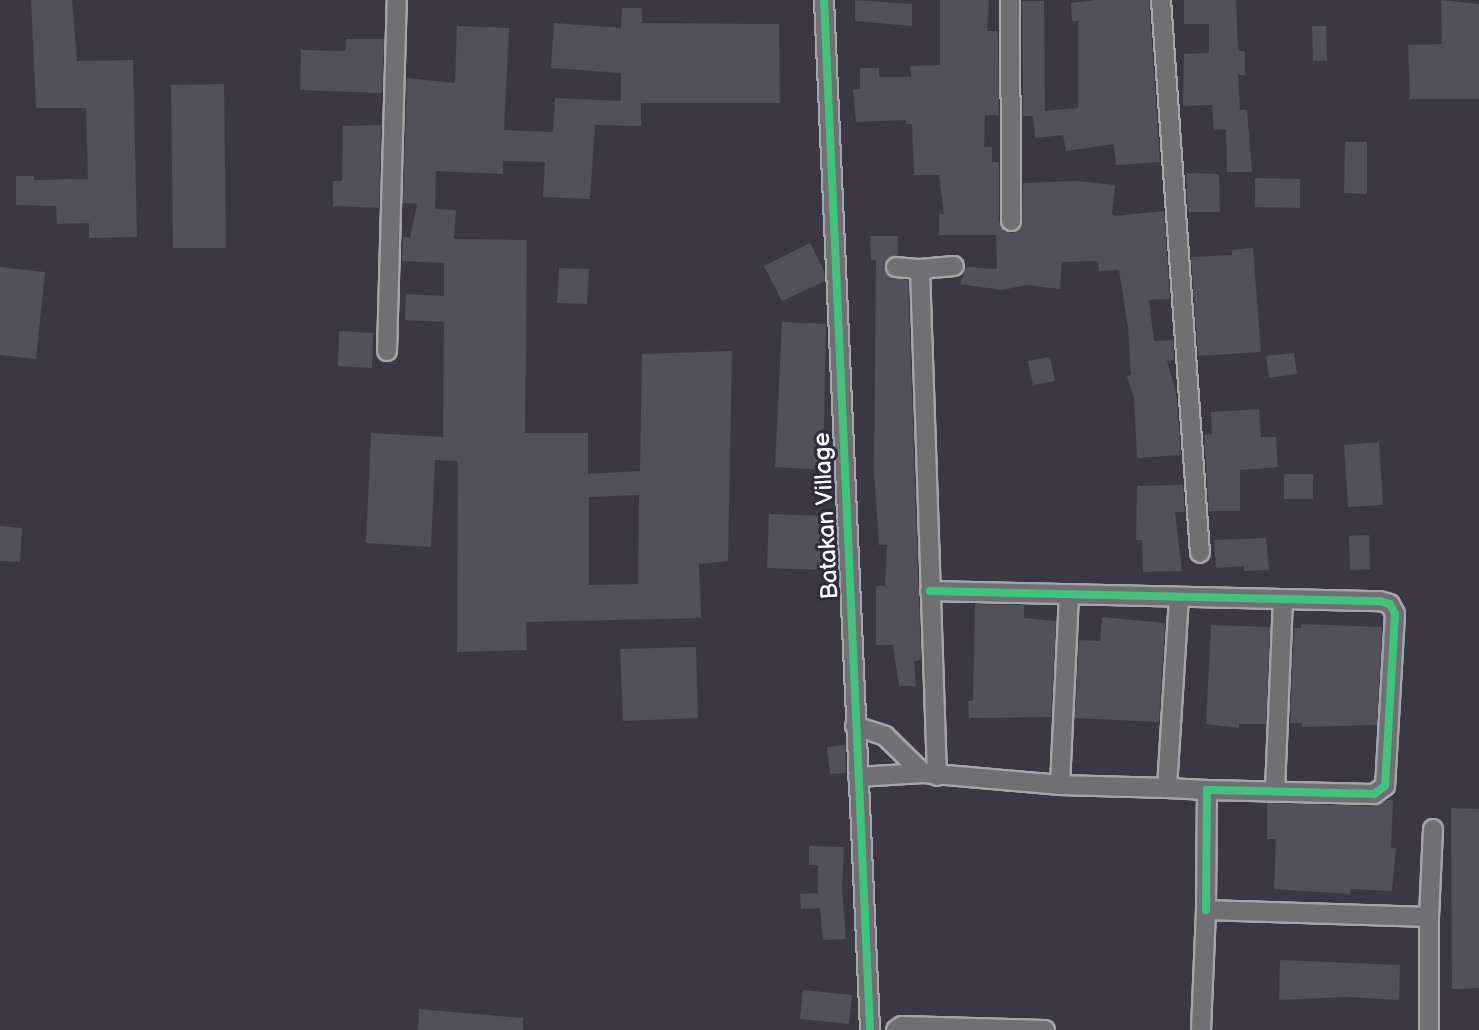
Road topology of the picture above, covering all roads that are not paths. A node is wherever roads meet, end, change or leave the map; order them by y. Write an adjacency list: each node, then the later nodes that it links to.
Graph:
1 (397, 0): 9 (street)
2 (824, 0): 15 (street, Batakan Village)
3 (1010, 0): 5 (street)
4 (1161, 0): 10 (street)
5 (1011, 221)
6 (954, 266): 8 (street)
7 (896, 267): 8 (street)
8 (920, 269): 11 (street)
9 (387, 351)
10 (1200, 553)
11 (930, 591): 12 (street); 16 (street)
12 (1069, 594): 13 (street); 18 (street)
13 (1179, 597): 14 (street); 19 (street)
14 (1283, 601): 21 (street); 21 (street)
15 (855, 726): 16 (street); 17 (street, Batakan Village)
16 (930, 774): 17 (street); 18 (street)
17 (858, 777): 25 (street, Batakan Village)
18 (1060, 785): 19 (street)
19 (1167, 788): 20 (street)
20 (1207, 790): 21 (street); 23 (street)
21 (1275, 790)
22 (1433, 829): 24 (street)
23 (1206, 910): 24 (street); 28 (street)
24 (1429, 917): 29 (street)
25 (870, 1030)
26 (896, 1030): 27 (street)
27 (1045, 1030)
28 (1201, 1030)
29 (1429, 1030)

